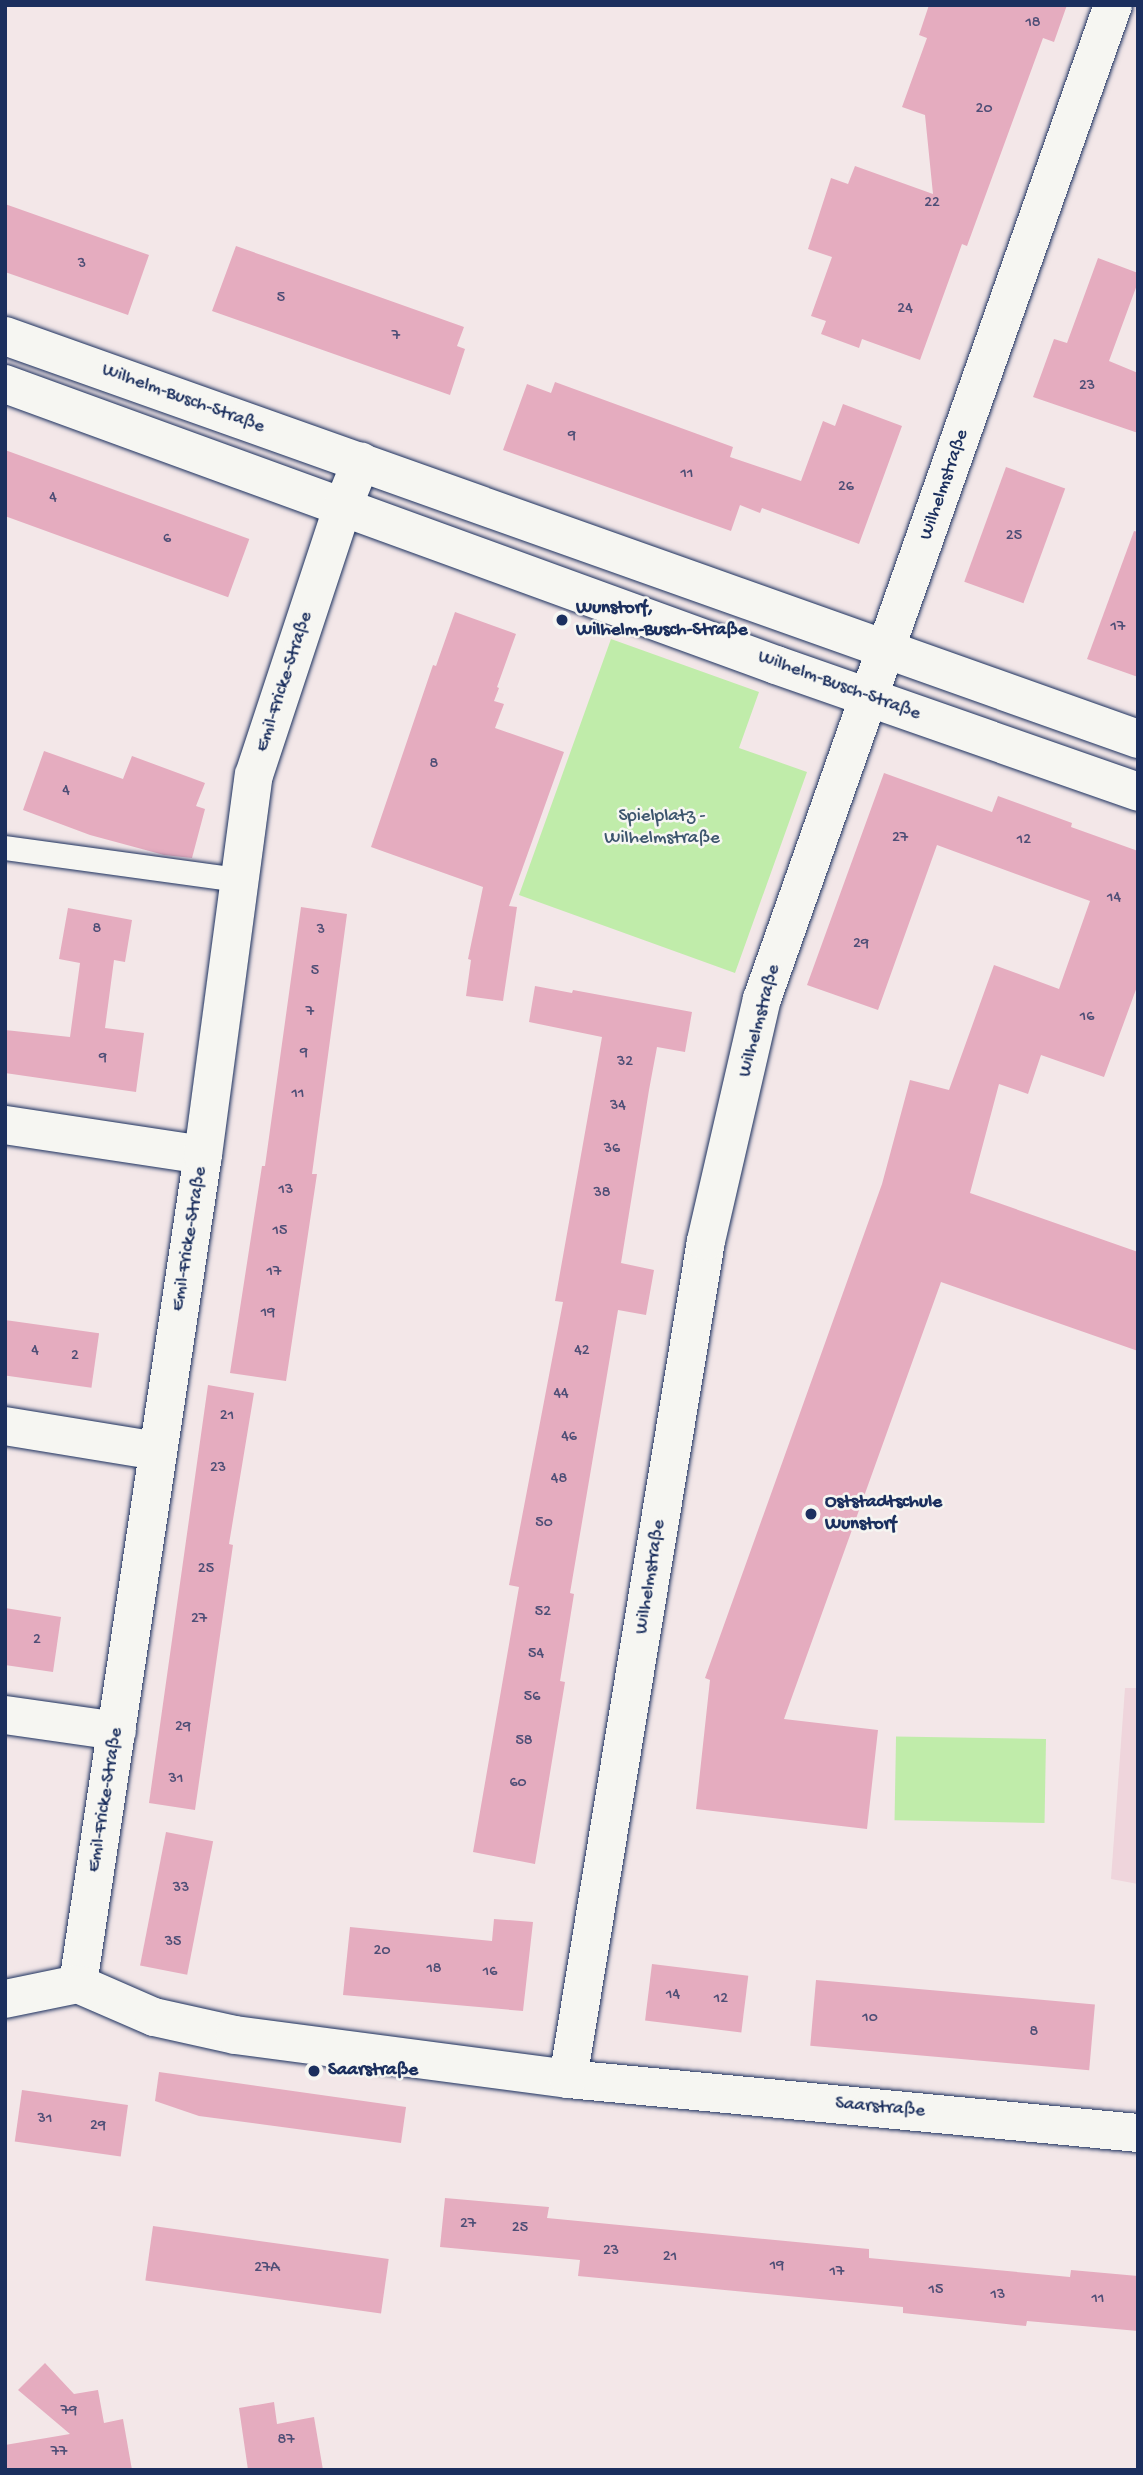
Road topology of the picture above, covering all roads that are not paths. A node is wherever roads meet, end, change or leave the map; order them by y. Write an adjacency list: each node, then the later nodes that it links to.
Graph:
1 (1113, 5): 6 (street, Wilhelmstraße)
2 (5, 336): 4 (street, Wilhelm-Busch-Straße)
3 (5, 384): 5 (street, Wilhelm-Busch-Straße)
4 (361, 462): 5 (street); 6 (street, Wilhelm-Busch-Straße)
5 (343, 506): 7 (street, Wilhelm-Busch-Straße); 11 (street, Emil-Fricke-Straße)
6 (887, 650): 7 (street, Wilhelmstraße); 8 (street, Wilhelm-Busch-Straße)
7 (870, 698): 9 (street, Wilhelm-Busch-Straße); 20 (street, Wilhelmstraße)
8 (1138, 739)
9 (1138, 792)
10 (5, 848): 11 (lane)
11 (240, 880): 13 (street, Emil-Fricke-Straße)
12 (5, 1125): 13 (street)
13 (203, 1154): 15 (street, Emil-Fricke-Straße)
14 (5, 1426): 15 (street)
15 (157, 1451): 17 (street, Emil-Fricke-Straße)
16 (5, 1715): 17 (street)
17 (117, 1731): 18 (street, Emil-Fricke-Straße)
18 (78, 1984): 19 (street); 20 (street, Saarstraße)
19 (5, 1999)
20 (568, 2079): 21 (street, Saarstraße)
21 (1138, 2133)

